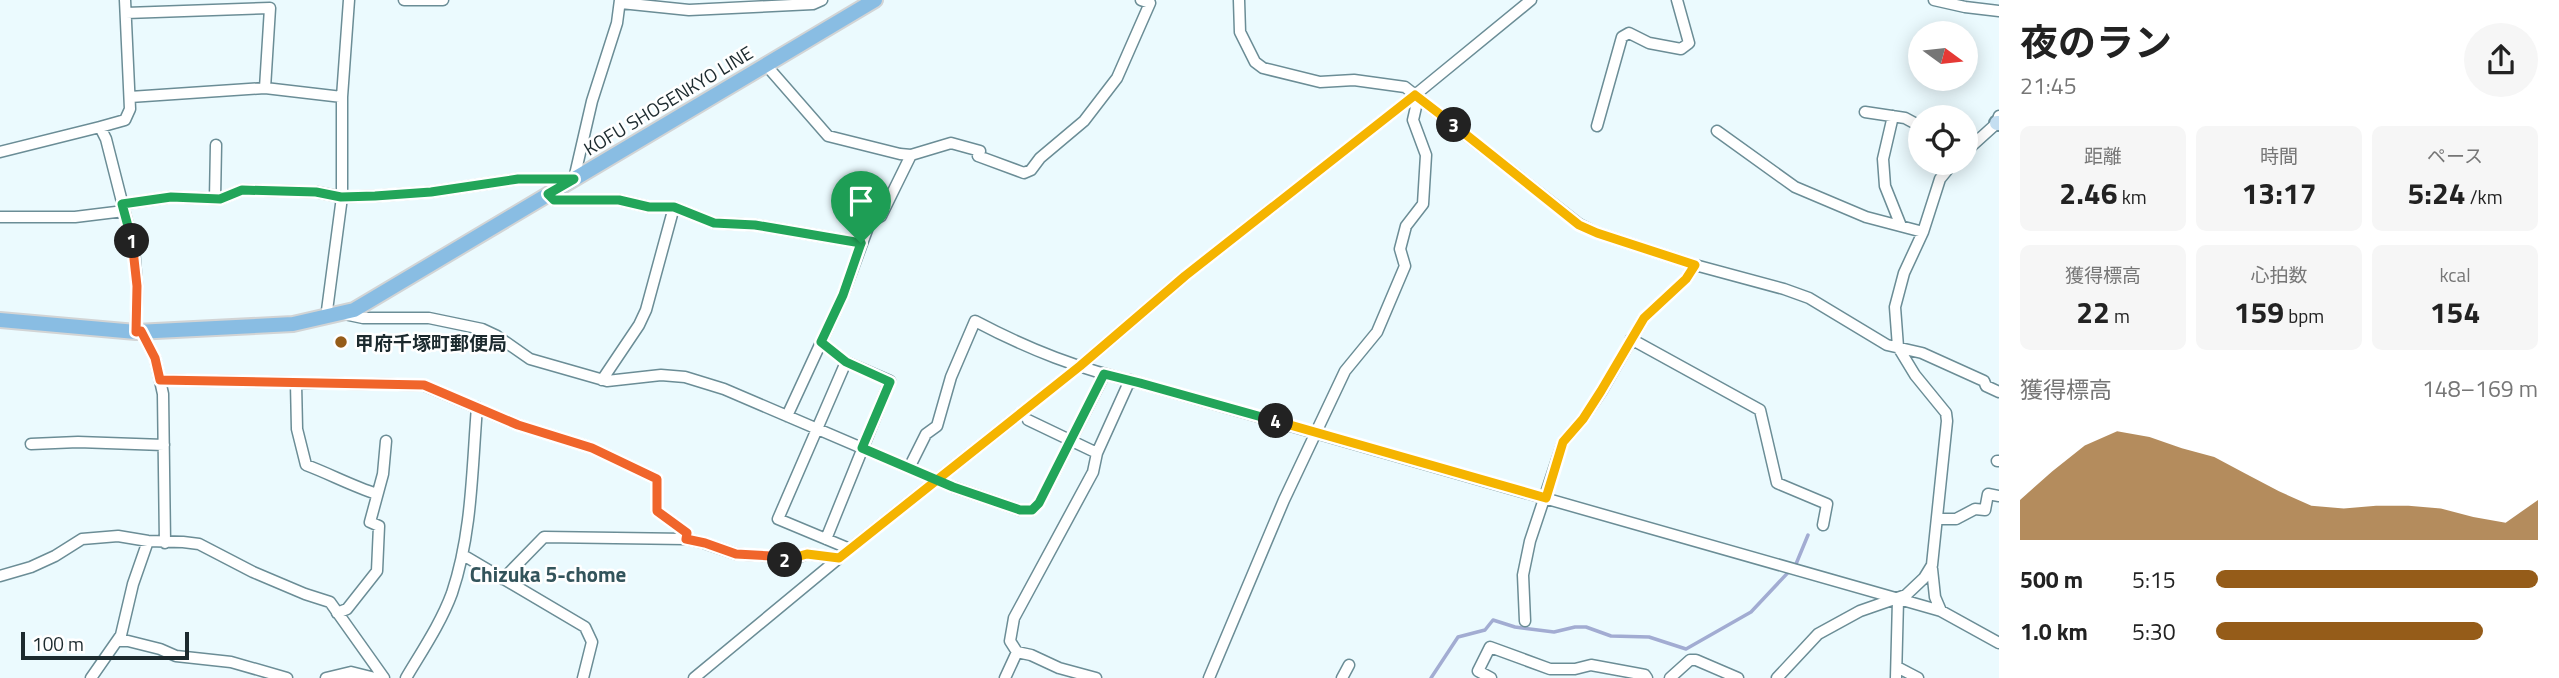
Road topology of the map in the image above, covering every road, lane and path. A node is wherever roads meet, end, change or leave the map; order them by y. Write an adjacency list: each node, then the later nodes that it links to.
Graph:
1 (125, 0): 14 (street)
2 (349, 0): 18 (street)
3 (404, 0): 4 (street)
4 (443, 0)
5 (822, 0): 12 (street)
6 (875, 0): 15 (main road, KOFU SHOSENKYO LINE)
7 (1141, 0): 30 (street)
8 (1239, 0): 19 (street)
9 (1531, 0): 19 (street)
10 (1678, 0): 24 (street)
11 (1934, 0): 13 (street)
12 (620, 2): 32 (street)
13 (1999, 11)
14 (126, 13): 16 (street); 17 (street)
15 (766, 65): 30 (street); 32 (main road, KOFU SHOSENKYO LINE)
16 (265, 88): 17 (street); 18 (street)
17 (130, 97): 25 (street)
18 (342, 97): 34 (street)
19 (1416, 97): 42 (street); 51 (street); 62 (street)
20 (1865, 112): 21 (street)
21 (1893, 116): 22 (street); 39 (street)
22 (1908, 120)
23 (1998, 121): 27 (street)
24 (1597, 126)
25 (100, 127): 29 (street); 36 (street)
26 (1717, 131): 39 (street)
27 (1978, 138)
28 (216, 145): 35 (street)
29 (0, 152)
30 (911, 155): 41 (street)
31 (1943, 175): 40 (street)
32 (574, 179): 33 (main road, KOFU SHOSENKYO LINE); 34 (street)
33 (548, 194): 37 (street); 43 (main road, KOFU SHOSENKYO LINE)
34 (341, 197): 35 (street); 44 (street)
35 (215, 199): 36 (street)
36 (123, 207): 38 (street); 46 (street)
37 (674, 207): 41 (street); 54 (street)
38 (0, 217)
39 (1901, 226): 40 (street)
40 (1923, 232): 49 (street)
41 (861, 243): 48 (street)
42 (1695, 265): 47 (street); 49 (street)
43 (340, 313): 44 (main road, KOFU SHOSENKYO LINE); 54 (street)
44 (326, 318): 46 (main road, KOFU SHOSENKYO LINE)
45 (0, 320): 46 (main road, KOFU SHOSENKYO LINE)
46 (139, 331): 53 (street)
47 (1630, 339): 73 (street); 75 (street)
48 (821, 342): 50 (street); 59 (street)
49 (1898, 347): 57 (street); 74 (street)
50 (846, 362): 61 (street); 67 (street)
51 (1080, 366): 52 (street); 69 (street); 70 (street)
52 (1104, 374): 55 (street); 64 (street)
53 (160, 380): 56 (street); 66 (street)
54 (602, 380): 59 (street)
55 (1130, 380): 62 (street); 68 (street)
56 (296, 383): 58 (street); 71 (street)
57 (1999, 392)
58 (477, 407): 76 (street); 81 (street)
59 (787, 416): 61 (street)
60 (1028, 420): 64 (street)
61 (816, 429): 67 (street); 77 (street)
62 (1315, 432): 73 (street); 108 (street)
63 (386, 441): 71 (street)
64 (1070, 441): 68 (street); 70 (street)
65 (31, 444): 66 (street)
66 (164, 445): 79 (street)
67 (862, 448): 69 (street); 77 (street)
68 (1097, 453): 92 (street)
69 (909, 468): 70 (street)
70 (937, 480): 80 (street)
71 (377, 494): 88 (street)
72 (1999, 496): 74 (street)
73 (1546, 498): 86 (street); 89 (street)
74 (1937, 519): 83 (street)
75 (1823, 525)
76 (686, 539): 82 (street); 85 (street)
77 (826, 539): 80 (street)
78 (148, 541): 79 (street); 84 (street); 90 (street)
79 (165, 543): 88 (street)
80 (850, 549): 82 (street)
81 (463, 555): 85 (street); 103 (street)
82 (839, 558): 105 (street)
83 (1932, 565): 86 (street); 87 (street)
84 (0, 576)
85 (503, 579): 104 (street)
86 (1895, 599): 87 (street); 95 (street); 114 (street)
87 (1941, 611): 91 (street)
88 (337, 613): 102 (street)
89 (1525, 621)
90 (117, 641): 98 (street); 99 (street)
91 (1997, 642): 93 (street)
92 (1017, 652): 97 (street); 106 (street)
93 (1999, 652)
94 (1349, 665): 109 (street)
95 (1896, 672): 115 (street)
96 (1574, 673): 110 (street); 111 (street)
97 (1084, 676): 107 (street)
98 (91, 678)
99 (287, 678)
100 (326, 678): 101 (street)
101 (375, 678)
102 (384, 678)
103 (406, 678)
104 (583, 678)
105 (694, 678)
106 (1005, 678)
107 (1096, 678)
108 (1209, 678)
109 (1342, 678)
110 (1491, 678)
111 (1647, 678)
112 (1670, 678): 113 (street)
113 (1738, 678)
114 (1777, 678)
115 (1917, 678)

